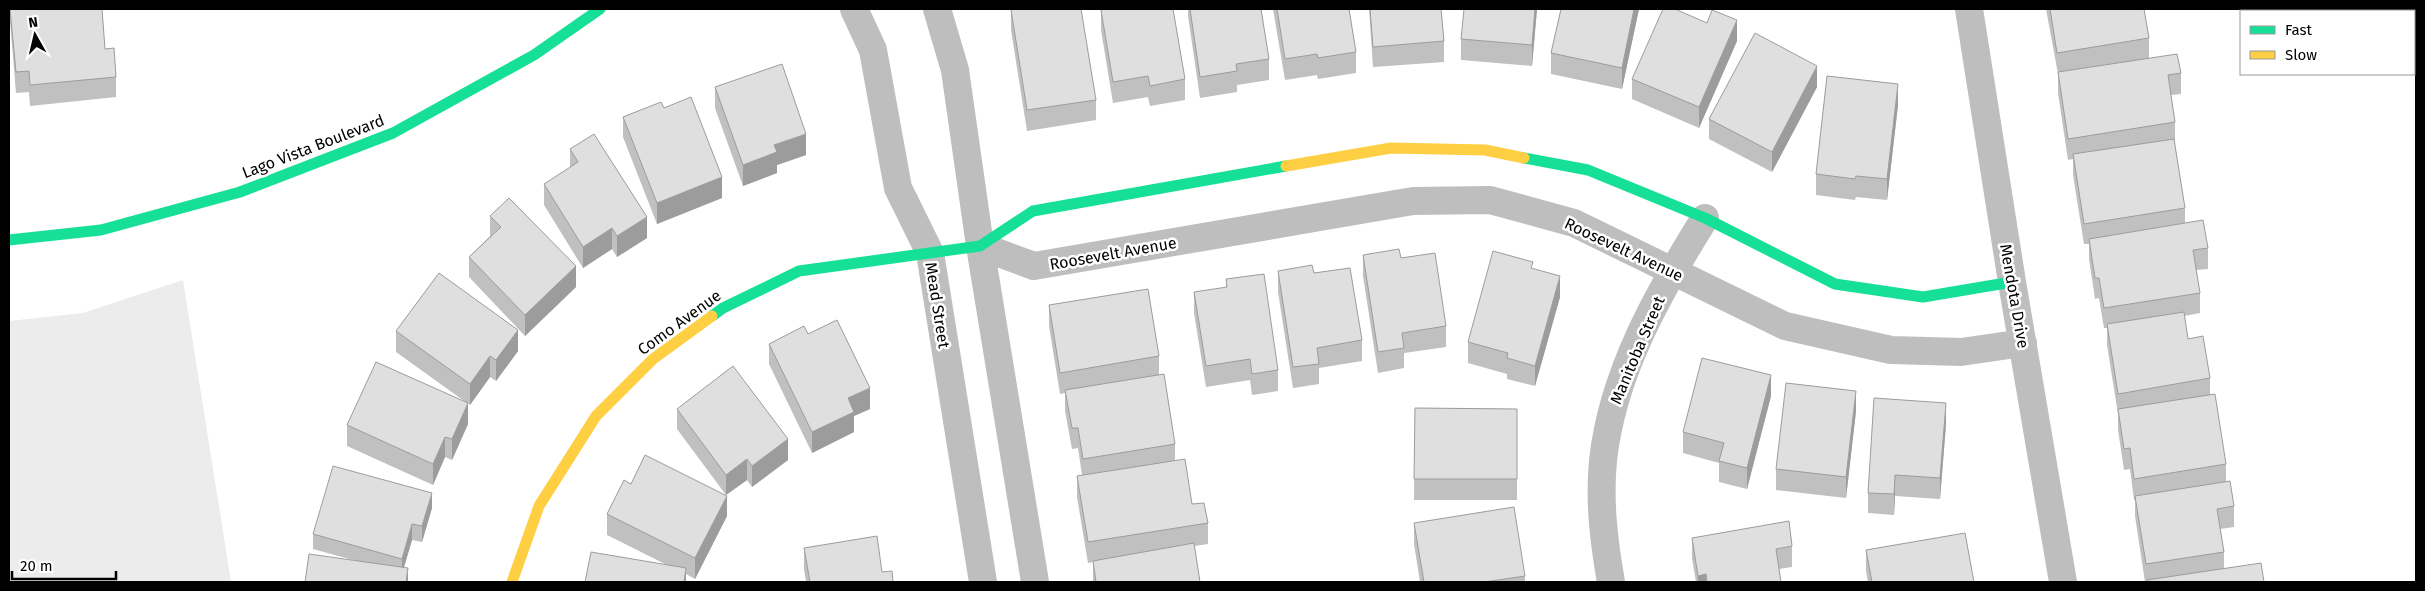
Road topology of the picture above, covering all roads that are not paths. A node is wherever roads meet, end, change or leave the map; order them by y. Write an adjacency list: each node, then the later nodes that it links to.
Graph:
1 (600, 9): 6 (street, Lago Vista Boulevard)
2 (854, 9): 8 (street, Mead Street)
3 (937, 9): 7 (street)
4 (1969, 9): 10 (street, Mendota Drive)
5 (1705, 218): 7 (street); 9 (street, Manitoba Street); 10 (street)
6 (9, 240)
7 (980, 246): 8 (street, Como Avenue); 9 (street, Roosevelt Avenue); 14 (street)
8 (930, 253): 12 (street, Como Avenue); 13 (street, Mead Street)
9 (1673, 271): 11 (street, Roosevelt Avenue); 15 (street, Manitoba Street)
10 (2012, 282): 11 (street, Mendota Drive)
11 (2023, 343): 16 (street, Mendota Drive)
12 (512, 582)
13 (983, 582)
14 (1035, 582)
15 (1611, 582)
16 (2063, 582)

